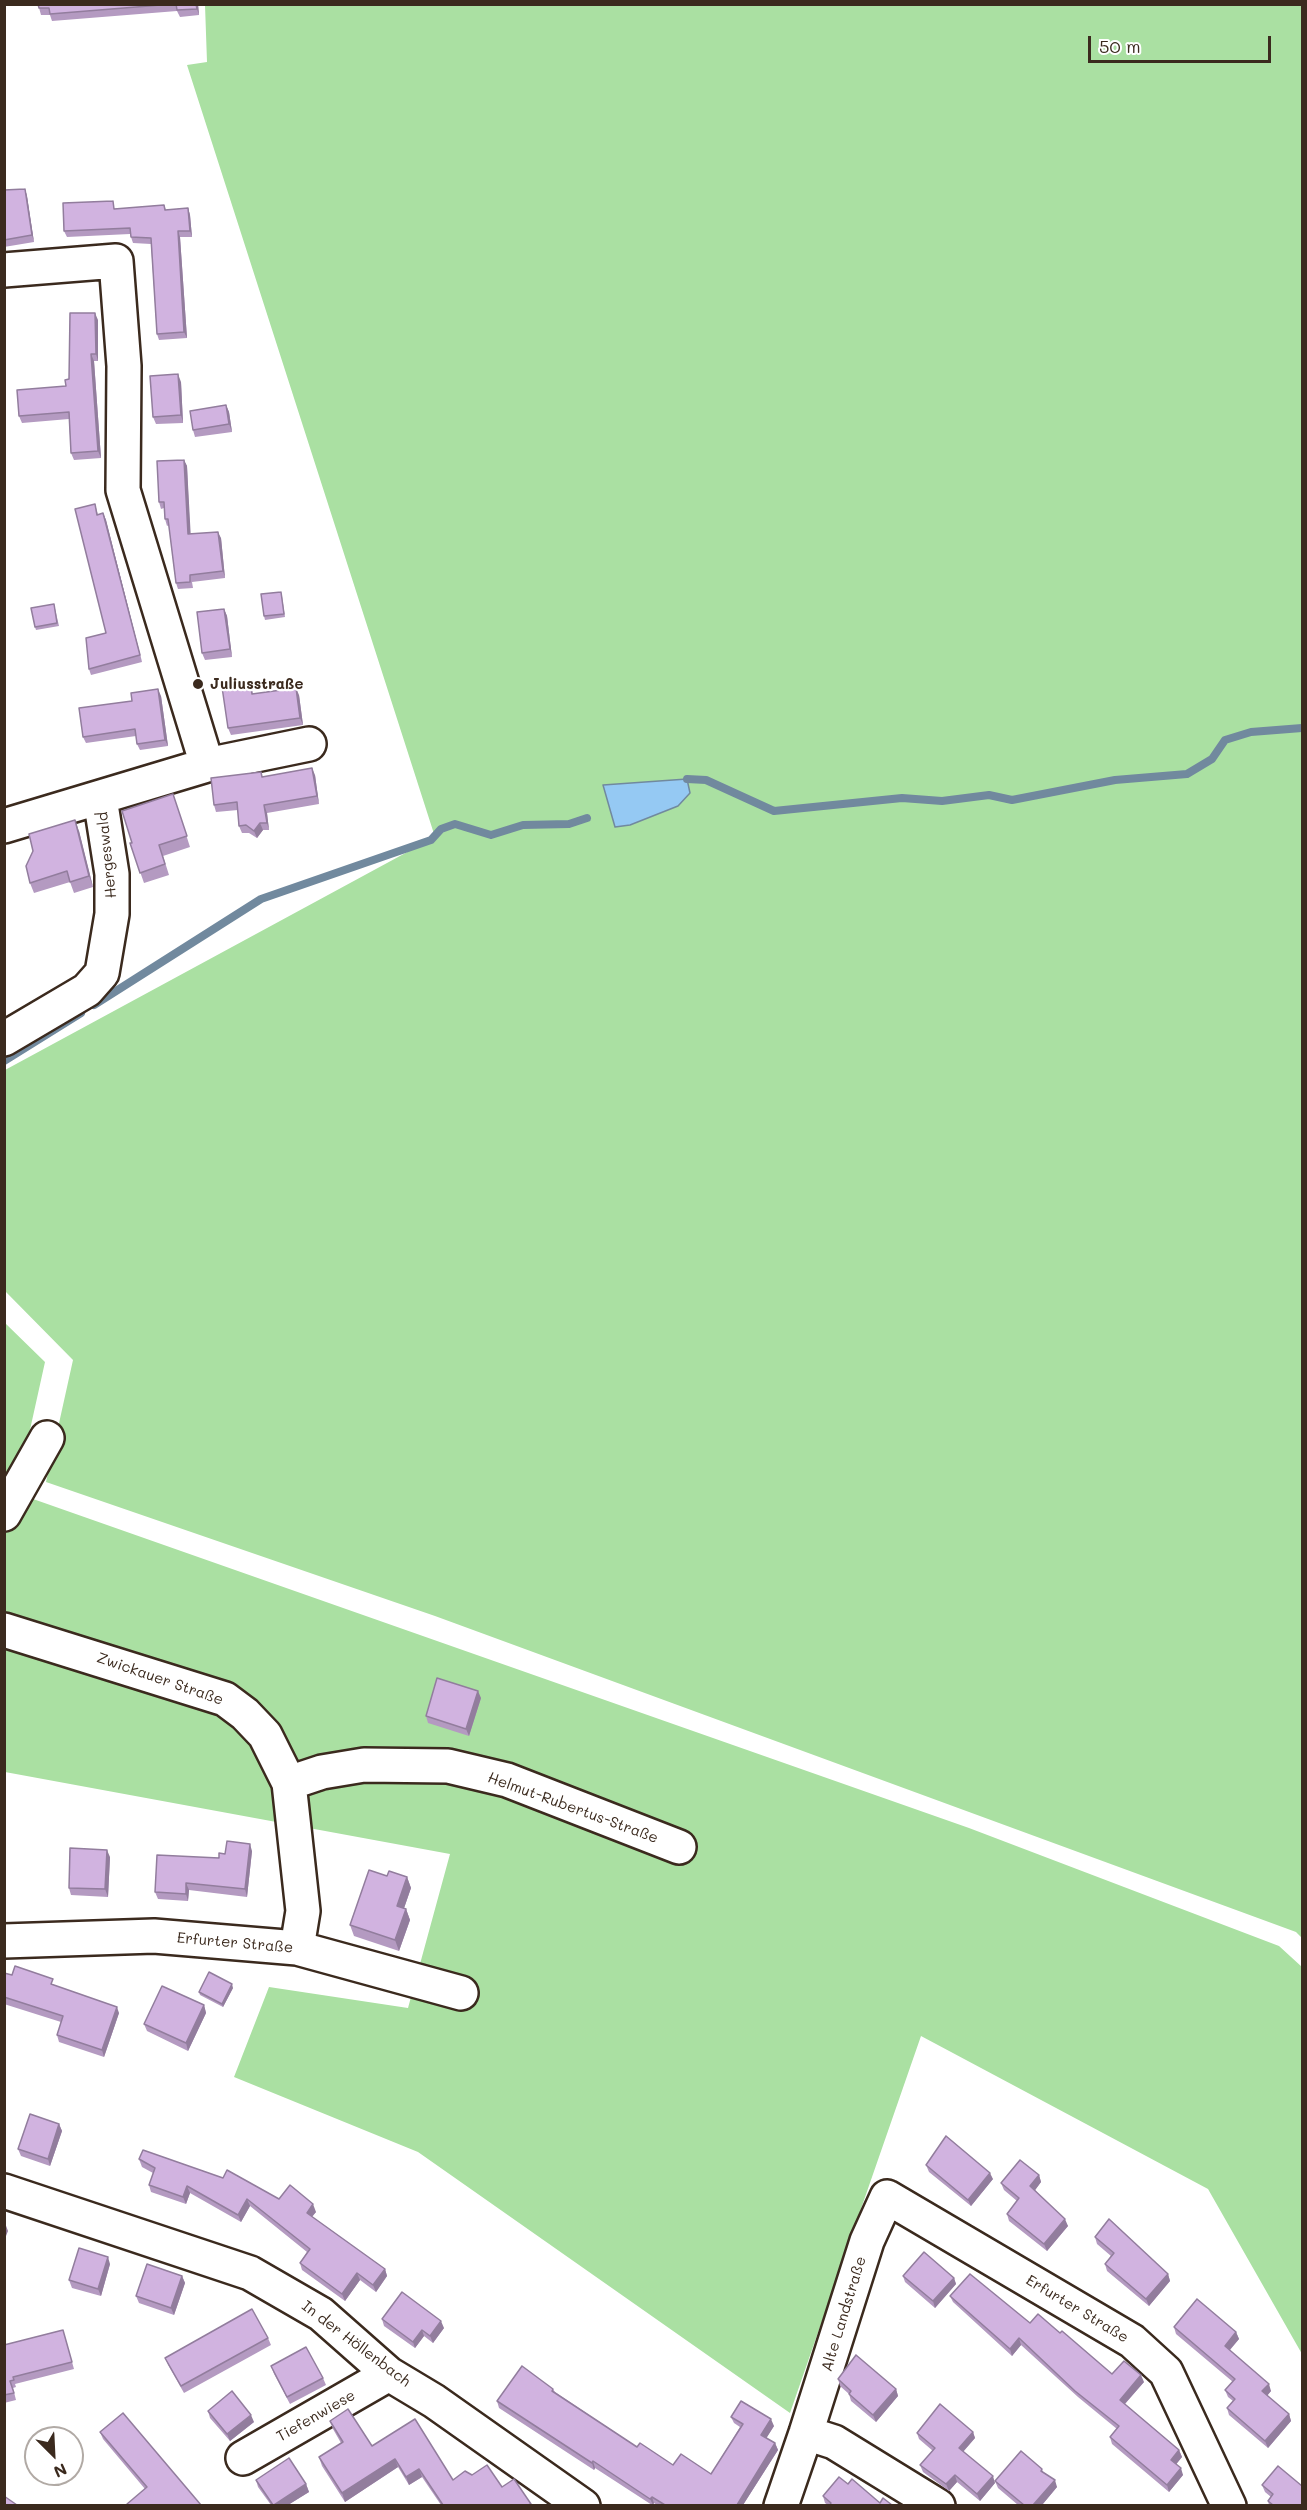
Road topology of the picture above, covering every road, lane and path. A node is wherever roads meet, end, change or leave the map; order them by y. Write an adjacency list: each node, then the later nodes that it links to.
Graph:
1 (4, 270): 3 (street)
2 (309, 744): 3 (street)
3 (207, 765): 4 (street)
4 (100, 798): 5 (street); 6 (street, Hergeswald)
5 (4, 826)
6 (4, 1039)
7 (47, 1438): 8 (street)
8 (4, 1514)
9 (4, 1630): 10 (street, Zwickauer Straße)
10 (289, 1783): 11 (street, Helmut-Rubertus-Straße); 13 (street, Zwickauer Straße)
11 (679, 1847)
12 (4, 1941): 13 (street, Erfurter Straße)
13 (297, 1948): 14 (street, Erfurter Straße)
14 (461, 1993)
15 (4, 2191): 17 (street, In der Höllenbach)
16 (887, 2197): 18 (street, Alte Landstraße); 23 (street, Erfurter Straße)
17 (389, 2374): 19 (street, Tiefenwiese); 20 (street, In der Höllenbach)
18 (807, 2433): 21 (street, Alte Landstraße); 22 (street)
19 (243, 2458)
20 (583, 2505)
21 (780, 2505)
22 (938, 2505)
23 (1229, 2505)

